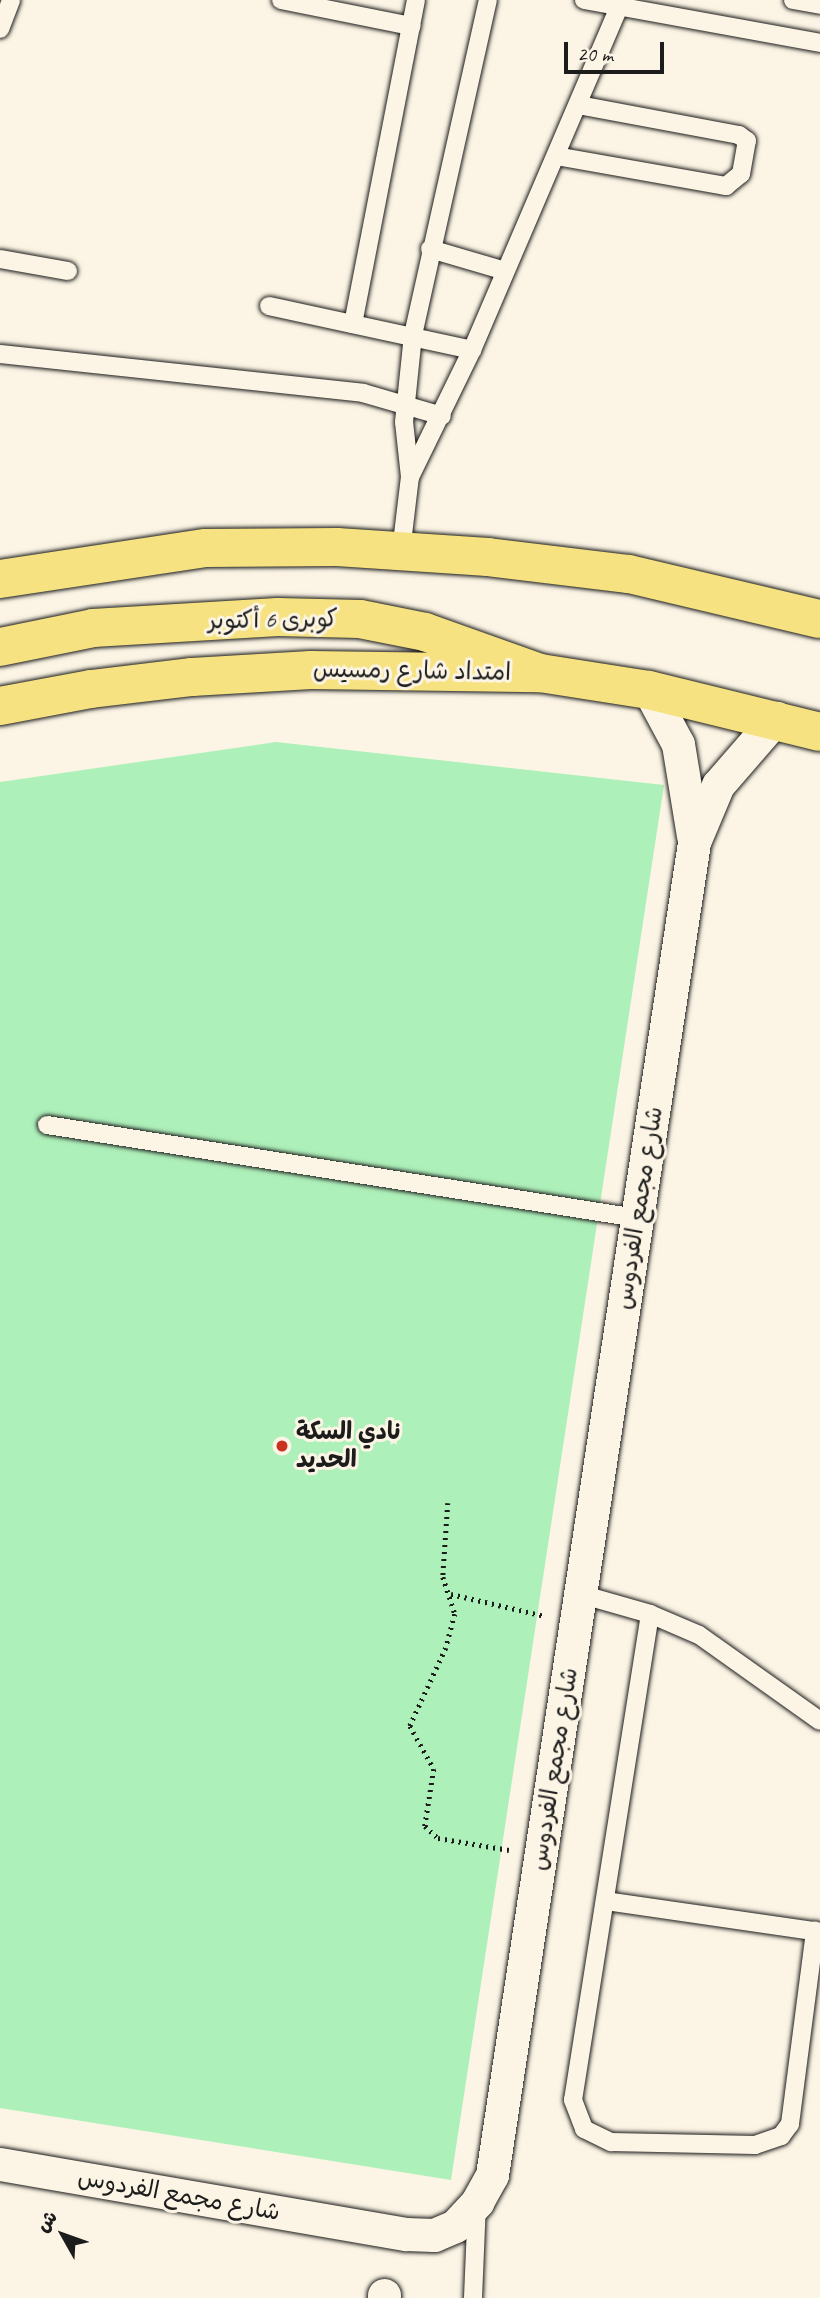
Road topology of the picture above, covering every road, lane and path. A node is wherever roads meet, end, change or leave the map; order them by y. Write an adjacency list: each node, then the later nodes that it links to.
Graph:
1 (11, 0): 10 (lane)
2 (281, 0): 9 (lane)
3 (416, 0): 9 (lane)
4 (488, 0): 14 (lane)
5 (584, 0): 7 (lane)
6 (793, 0): 8 (lane)
7 (621, 4): 11 (lane); 12 (lane)
8 (820, 5)
9 (411, 26): 19 (lane)
10 (0, 29)
11 (820, 43)
12 (578, 104): 13 (lane); 13 (lane)
13 (556, 156): 17 (lane)
14 (430, 249): 17 (lane); 20 (lane)
15 (0, 259): 16 (lane)
16 (68, 271)
17 (505, 271): 21 (lane)
18 (269, 306): 19 (lane)
19 (353, 324): 20 (lane)
20 (413, 335): 21 (lane); 23 (lane)
21 (472, 350): 24 (lane)
22 (0, 354): 23 (lane)
23 (405, 402): 24 (lane); 25 (lane)
24 (442, 416): 25 (lane)
25 (410, 477): 26 (lane)
26 (401, 551): 27 (highway); 28 (highway)
27 (0, 579)
28 (820, 619)
29 (0, 647): 30 (highway, كوبرى 6 أكتوبر)
30 (540, 673): 31 (highway, امتداد شارع رمسيس); 32 (highway, امتداد شارع رمسيس)
31 (649, 690): 33 (highway, امتداد شارع رمسيس); 35 (street, شارع مجمع الفردوس)
32 (0, 706)
33 (776, 718): 34 (highway, امتداد شارع رمسيس); 35 (street, شارع مجمع الفردوس)
34 (820, 732)
35 (694, 842): 37 (street, شارع مجمع الفردوس)
36 (47, 1125): 37 (lane)
37 (637, 1218): 40 (street, شارع مجمع الفردوس)
38 (448, 1503): 39 (path)
39 (450, 1594): 40 (path); 43 (path)
40 (578, 1608): 41 (lane); 43 (street, شارع مجمع الفردوس)
41 (650, 1614): 42 (lane); 44 (lane)
42 (820, 1721)
43 (541, 1854): 47 (street, شارع مجمع الفردوس)
44 (605, 1901): 45 (lane); 45 (lane)
45 (817, 1931)
46 (0, 2164): 47 (street, شارع مجمع الفردوس)
47 (477, 2202): 48 (lane)
48 (473, 2298)

